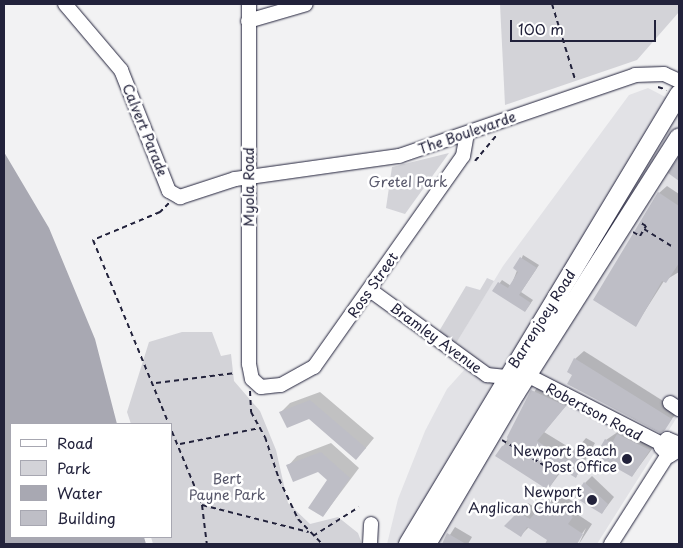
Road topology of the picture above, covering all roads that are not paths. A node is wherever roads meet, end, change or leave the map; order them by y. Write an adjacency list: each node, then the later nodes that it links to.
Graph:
1 (65, 4): 9 (street, Calvert Parade)
2 (248, 4): 4 (street, Myola Road)
3 (306, 4): 4 (street)
4 (248, 21): 9 (street, Myola Road)
5 (679, 81): 7 (street, The Boulevarde)
6 (674, 92): 12 (main road, Barrenjoey Road)
7 (467, 134): 9 (street, The Boulevarde); 10 (street, Ross Street)
8 (679, 137): 11 (main road, Barrenjoey Road)
9 (250, 178): 13 (street, Myola Road)
10 (370, 290): 12 (street, Bramley Avenue); 13 (street, Ross Street)
11 (527, 375): 14 (street, Robertson Road); 18 (main road, Barrenjoey Road)
12 (506, 377): 17 (main road, Barrenjoey Road)
13 (258, 385)
14 (674, 445): 19 (street)
15 (371, 524): 16 (street)
16 (370, 544)
17 (408, 544)
18 (427, 544)
19 (611, 544)

